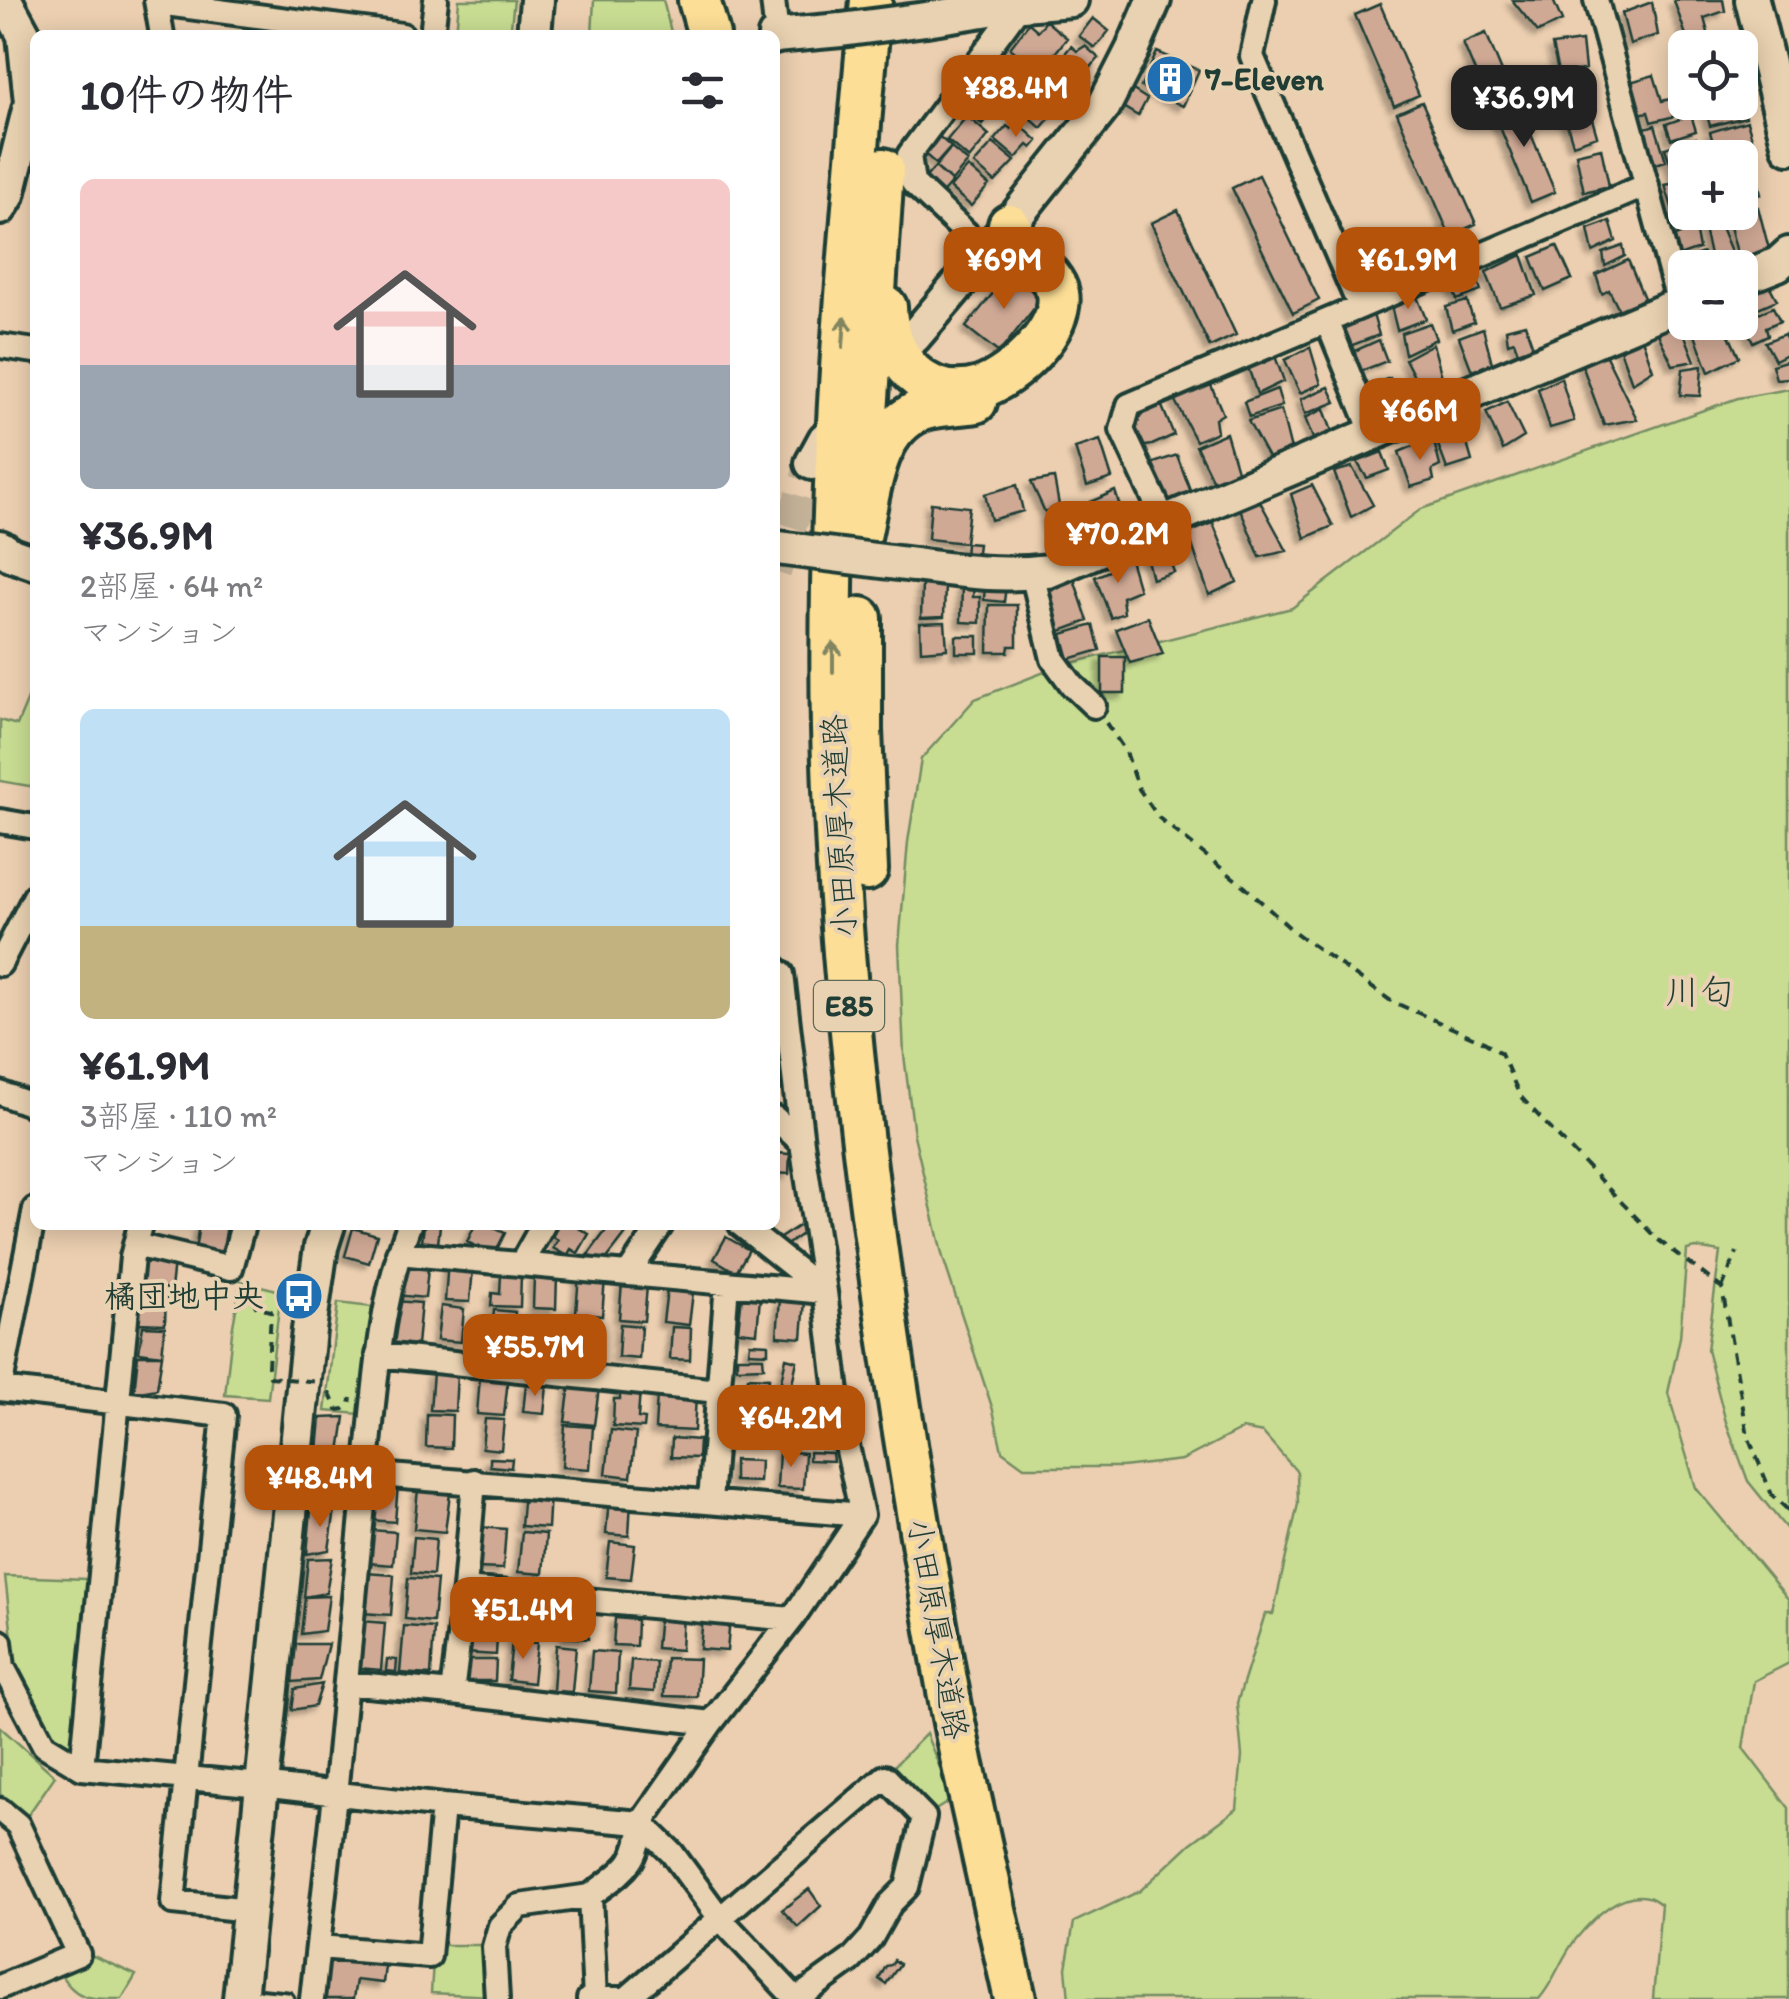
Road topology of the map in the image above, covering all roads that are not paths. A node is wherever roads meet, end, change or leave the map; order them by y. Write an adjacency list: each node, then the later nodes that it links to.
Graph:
1 (5, 0): 24 (street)
2 (436, 0): 18 (street)
3 (537, 0): 19 (street)
4 (698, 0): 20 (highway)
5 (709, 0): 21 (highway)
6 (773, 0): 22 (street)
7 (870, 0): 102 (highway, 小田原厚木道路 / E85, one-way to 7)
8 (1071, 0): 14 (street)
9 (1154, 0): 30 (street)
10 (1264, 0): 34 (street)
11 (1596, 0): 28 (street)
12 (1752, 0): 27 (street)
13 (157, 2): 16 (street); 17 (street)
14 (1023, 2): 15 (street); 30 (street)
15 (911, 10): 23 (street, bridge); 26 (highway, 小田原厚木道路 / E85)
16 (161, 30)
17 (365, 30)
18 (433, 30)
19 (534, 30)
20 (708, 30)
21 (710, 30)
22 (775, 30)
23 (780, 38)
24 (30, 80)
25 (30, 113): 29 (street)
26 (887, 118): 30 (highway); 42 (highway, 小田原厚木道路 / E85)
27 (1789, 147)
28 (1647, 185): 32 (street); 34 (street)
29 (0, 208)
30 (997, 239): 37 (street); 42 (highway)
31 (1789, 254): 33 (street)
32 (1668, 256)
33 (1758, 272)
34 (1360, 307): 36 (street)
35 (1668, 309): 40 (street)
36 (1327, 321): 40 (street); 41 (street)
37 (914, 337)
38 (0, 346): 39 (street)
39 (30, 350)
40 (1373, 434): 41 (street)
41 (1165, 522): 46 (street)
42 (860, 537): 103 (highway, 小田原厚木道路 / E85)
43 (0, 547): 45 (street)
44 (780, 548): 46 (street, bridge)
45 (30, 561)
46 (1032, 573): 47 (street)
47 (1094, 706)
48 (0, 821): 49 (street)
49 (30, 826)
50 (30, 906): 51 (street)
51 (0, 964)
52 (780, 972): 56 (street)
53 (0, 1094): 54 (street)
54 (30, 1104)
55 (780, 1122): 56 (street)
56 (802, 1142): 69 (street)
57 (31, 1230): 71 (street)
58 (241, 1230): 64 (street)
59 (326, 1230): 86 (street)
60 (407, 1230): 65 (street)
61 (539, 1230): 66 (street)
62 (658, 1230): 67 (street)
63 (748, 1230): 69 (street)
64 (138, 1235): 73 (street)
65 (398, 1253): 66 (street); 70 (street)
66 (521, 1264): 67 (street)
67 (628, 1274): 68 (street)
68 (727, 1283): 69 (street); 72 (street)
69 (825, 1292): 77 (street)
70 (378, 1356): 72 (street); 74 (street)
71 (0, 1388): 73 (street)
72 (718, 1391): 76 (street)
73 (120, 1404): 84 (street); 85 (street)
74 (366, 1474): 75 (street); 81 (street)
75 (474, 1482): 76 (street); 78 (street)
76 (710, 1501): 77 (street)
77 (862, 1516): 79 (street)
78 (466, 1588): 79 (street); 82 (street)
79 (792, 1619): 83 (street)
80 (0, 1642): 84 (street)
81 (346, 1684): 82 (street); 87 (street)
82 (452, 1693): 83 (street)
83 (712, 1722): 90 (street)
84 (82, 1768): 85 (street)
85 (186, 1779): 86 (street); 92 (street)
86 (261, 1785): 87 (street); 92 (street)
87 (336, 1795): 88 (street); 94 (street)
88 (443, 1806): 90 (street); 94 (street)
89 (0, 1810): 95 (street)
90 (641, 1823): 91 (street); 93 (street)
91 (590, 1896): 99 (street); 100 (street)
92 (249, 1910): 96 (street)
93 (719, 1917): 100 (street); 101 (street); 101 (street)
94 (319, 1947): 98 (street)
95 (0, 1987)
96 (240, 1997): 97 (lane)
97 (287, 1999)
98 (312, 1999)
99 (497, 1999)
100 (593, 1999)
101 (796, 1999)
102 (1015, 1999)
103 (1042, 1999)

